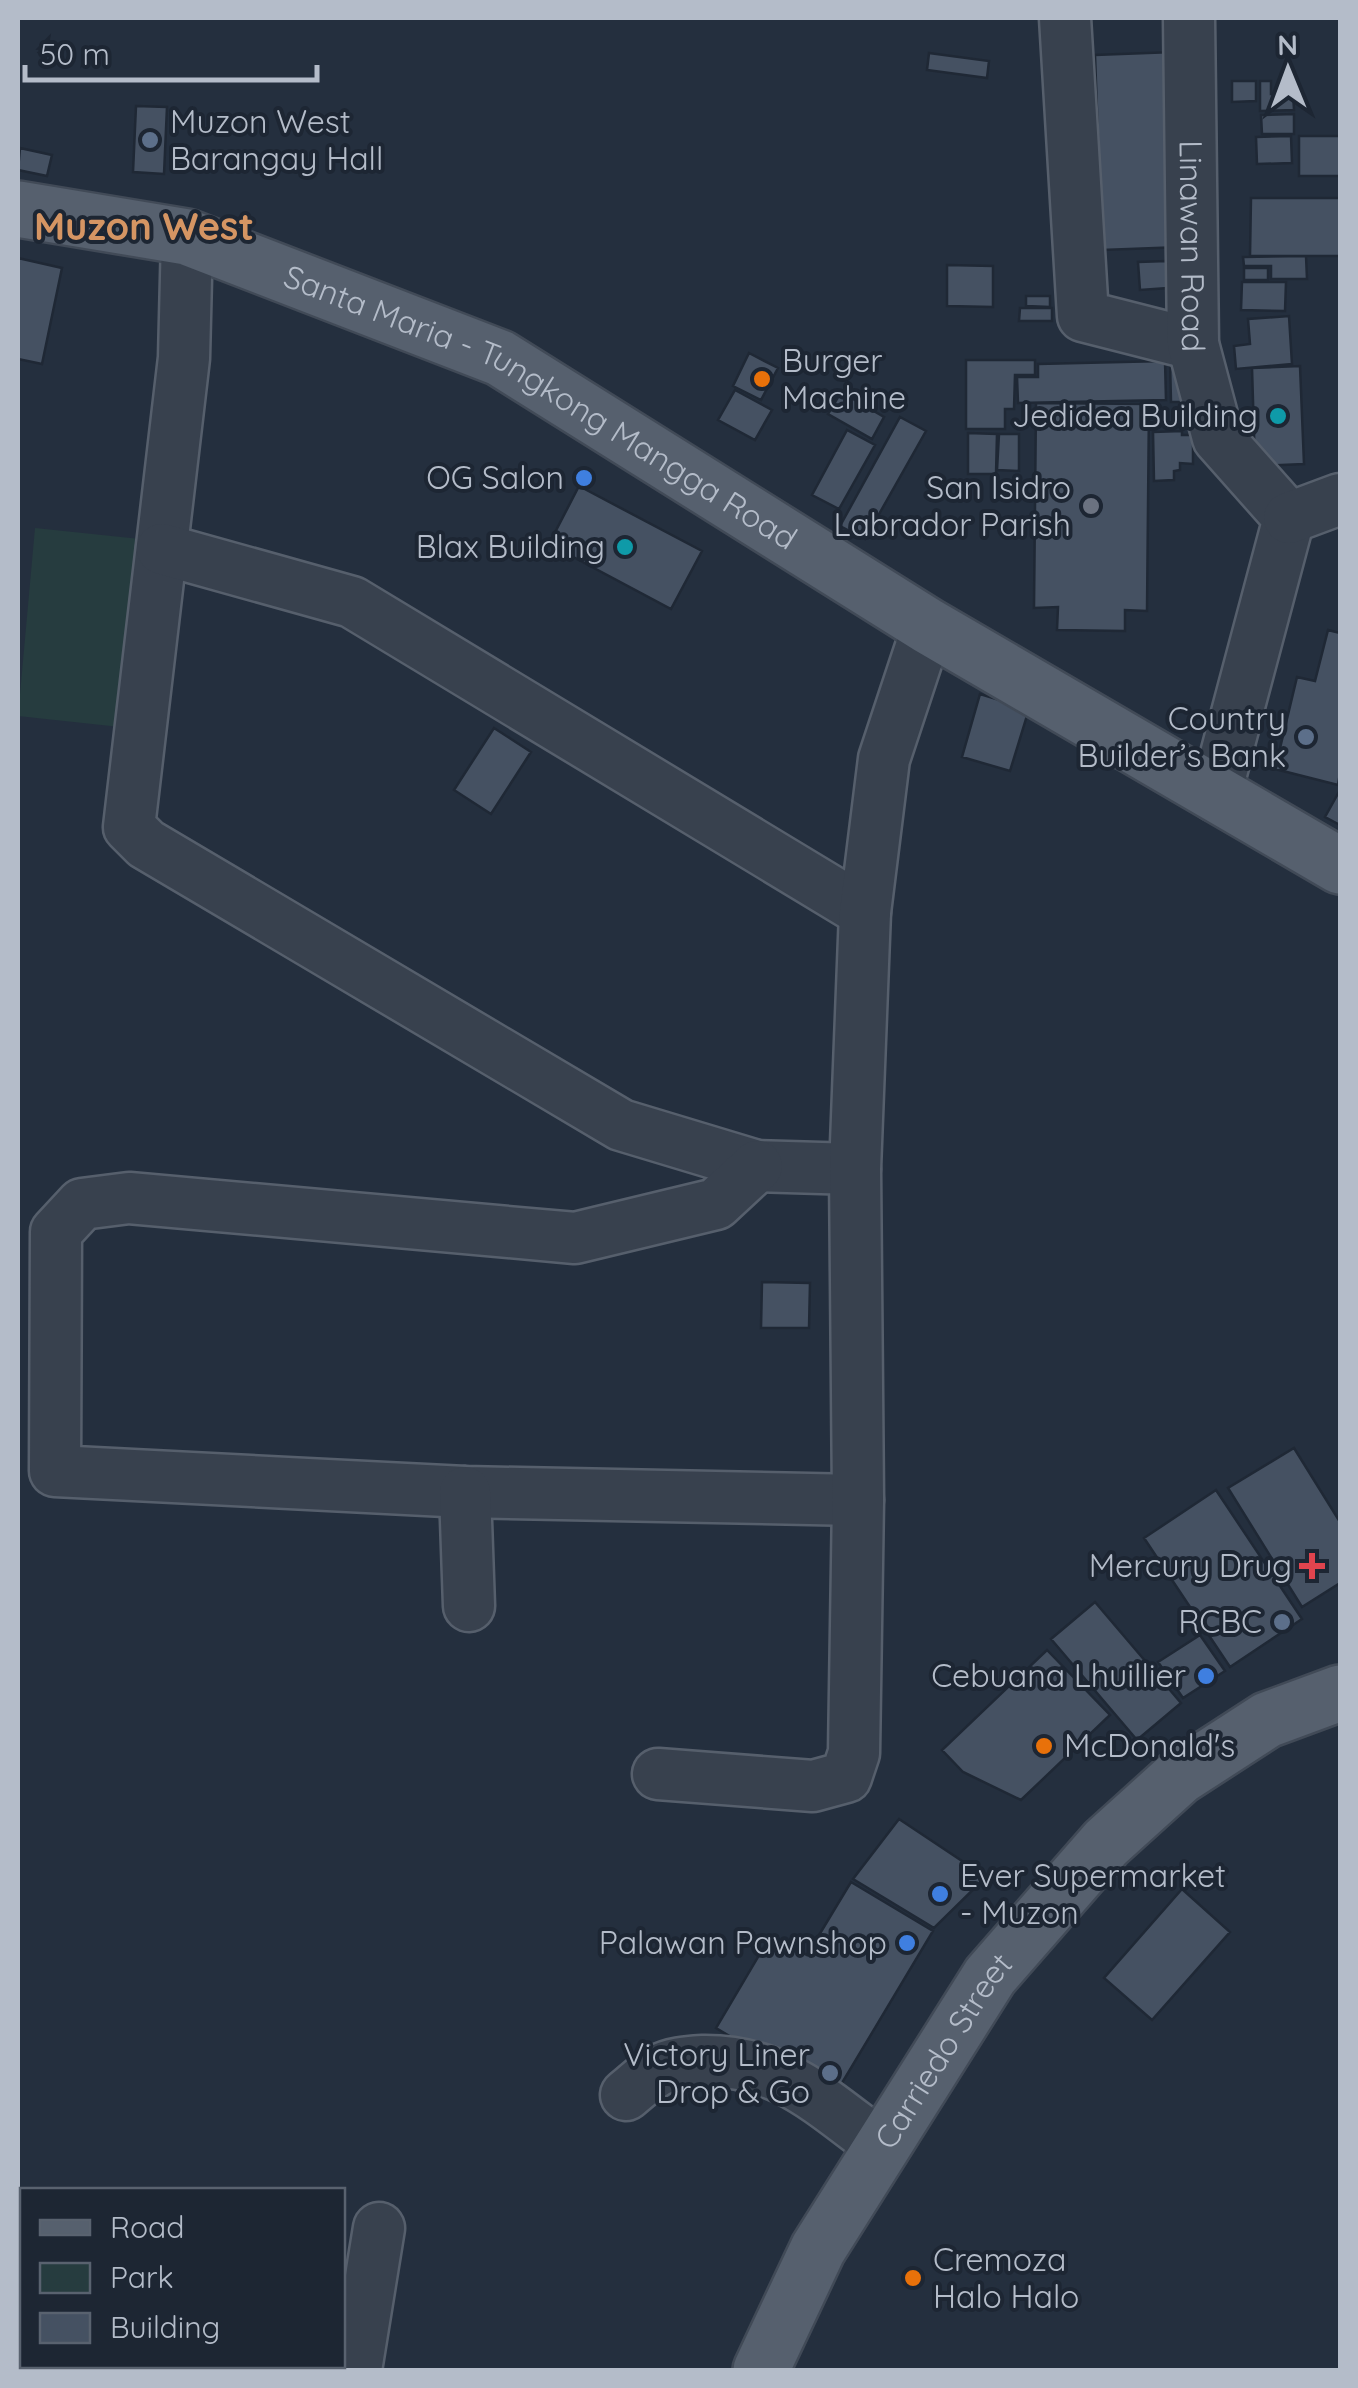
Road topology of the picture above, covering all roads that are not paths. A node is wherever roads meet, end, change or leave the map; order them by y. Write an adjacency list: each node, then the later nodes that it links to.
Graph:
1 (1065, 18): 5 (street)
2 (1189, 18): 5 (street, Linawan Road)
3 (18, 208): 4 (main road, Santa Maria - Tungkong Mangga Road)
4 (187, 237): 8 (street); 9 (main road, Santa Maria - Tungkong Mangga Road)
5 (1193, 344): 7 (street, Linawan Road)
6 (1340, 499): 7 (street)
7 (1289, 518): 10 (street)
8 (162, 549): 12 (street); 13 (street)
9 (928, 626): 10 (main road, Santa Maria - Tungkong Mangga Road); 12 (street)
10 (1215, 796): 11 (main road, Santa Maria - Tungkong Mangga Road)
11 (1340, 866)
12 (865, 912): 14 (street)
13 (757, 1166): 14 (street); 15 (street)
14 (855, 1170): 16 (street)
15 (465, 1492): 16 (street); 17 (street)
16 (858, 1500): 19 (street)
17 (469, 1606)
18 (1340, 1693): 21 (main road, Carriedo Street)
19 (658, 1774)
20 (626, 2095): 21 (street)
21 (882, 2147): 24 (main road, Carriedo Street)
22 (379, 2228): 23 (street)
23 (356, 2370)
24 (761, 2370)

